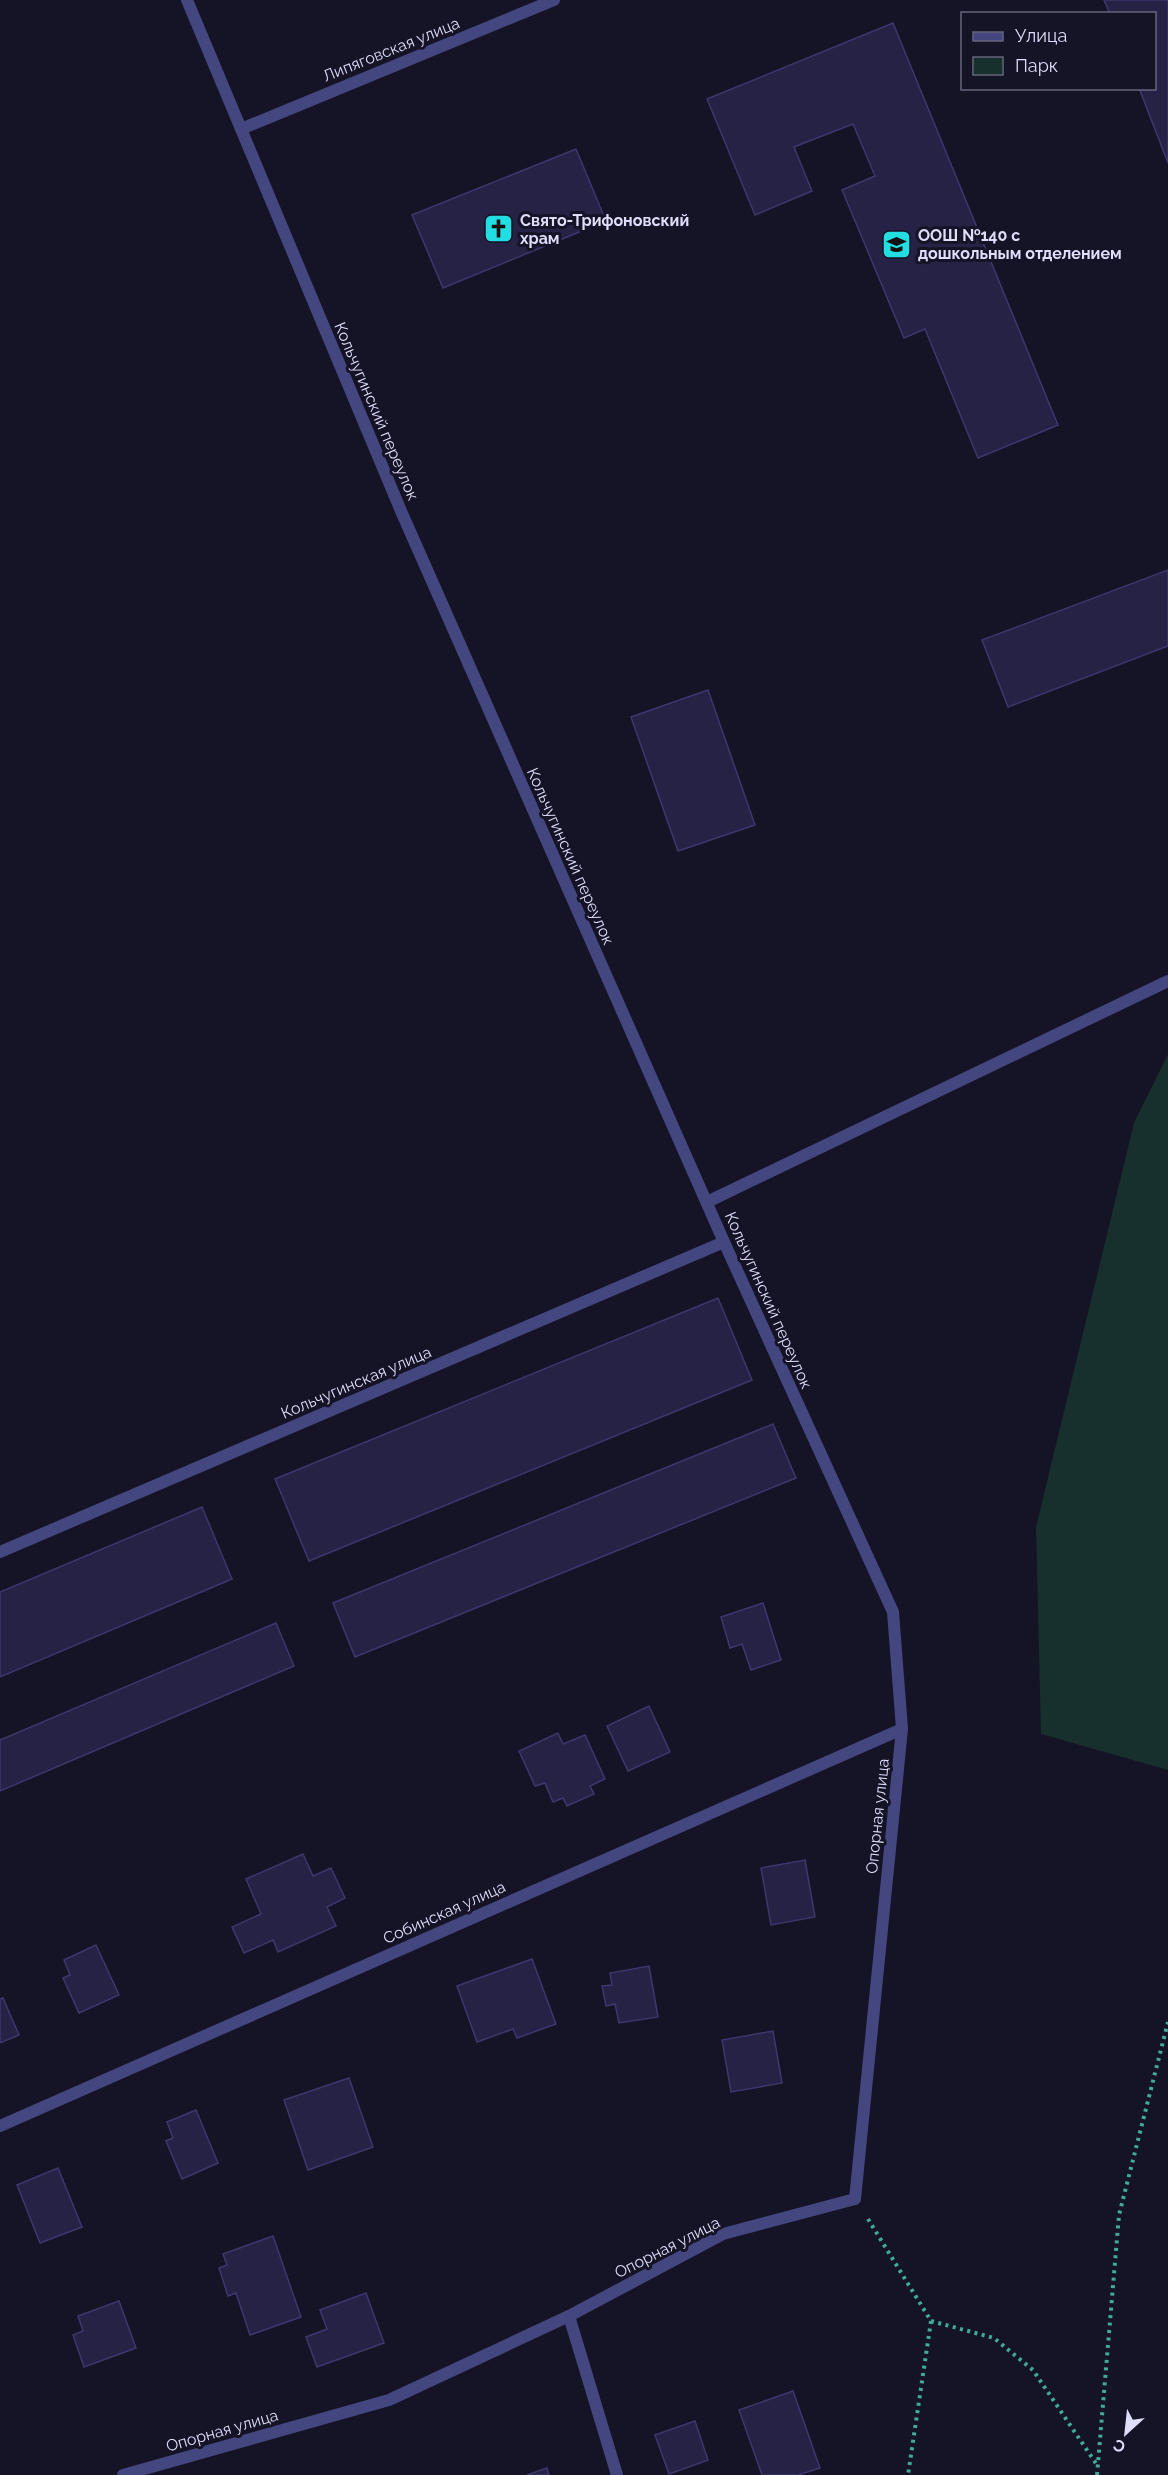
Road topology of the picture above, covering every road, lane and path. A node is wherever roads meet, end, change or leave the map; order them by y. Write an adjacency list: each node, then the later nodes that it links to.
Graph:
1 (187, 0): 3 (street, Кольчугинский переулок)
2 (554, 0): 3 (street, Липяговская улица)
3 (241, 129): 5 (street, Кольчугинский переулок)
4 (1168, 981): 5 (street)
5 (707, 1202): 6 (street, Кольчугинский переулок)
6 (724, 1242): 7 (street, Кольчугинская улица); 8 (street, Кольчугинский переулок)
7 (0, 1552)
8 (902, 1729): 10 (street, Собинская улица); 11 (street, Опорная улица)
9 (1168, 2022): 14 (path)
10 (0, 2126)
11 (855, 2199): 12 (street, Опорная улица); 13 (path)
12 (569, 2316): 15 (street, Опорная улица); 16 (street)
13 (931, 2320): 14 (path); 17 (path)
14 (1097, 2465): 18 (path)
15 (123, 2475)
16 (617, 2475)
17 (908, 2475)
18 (1097, 2475)

